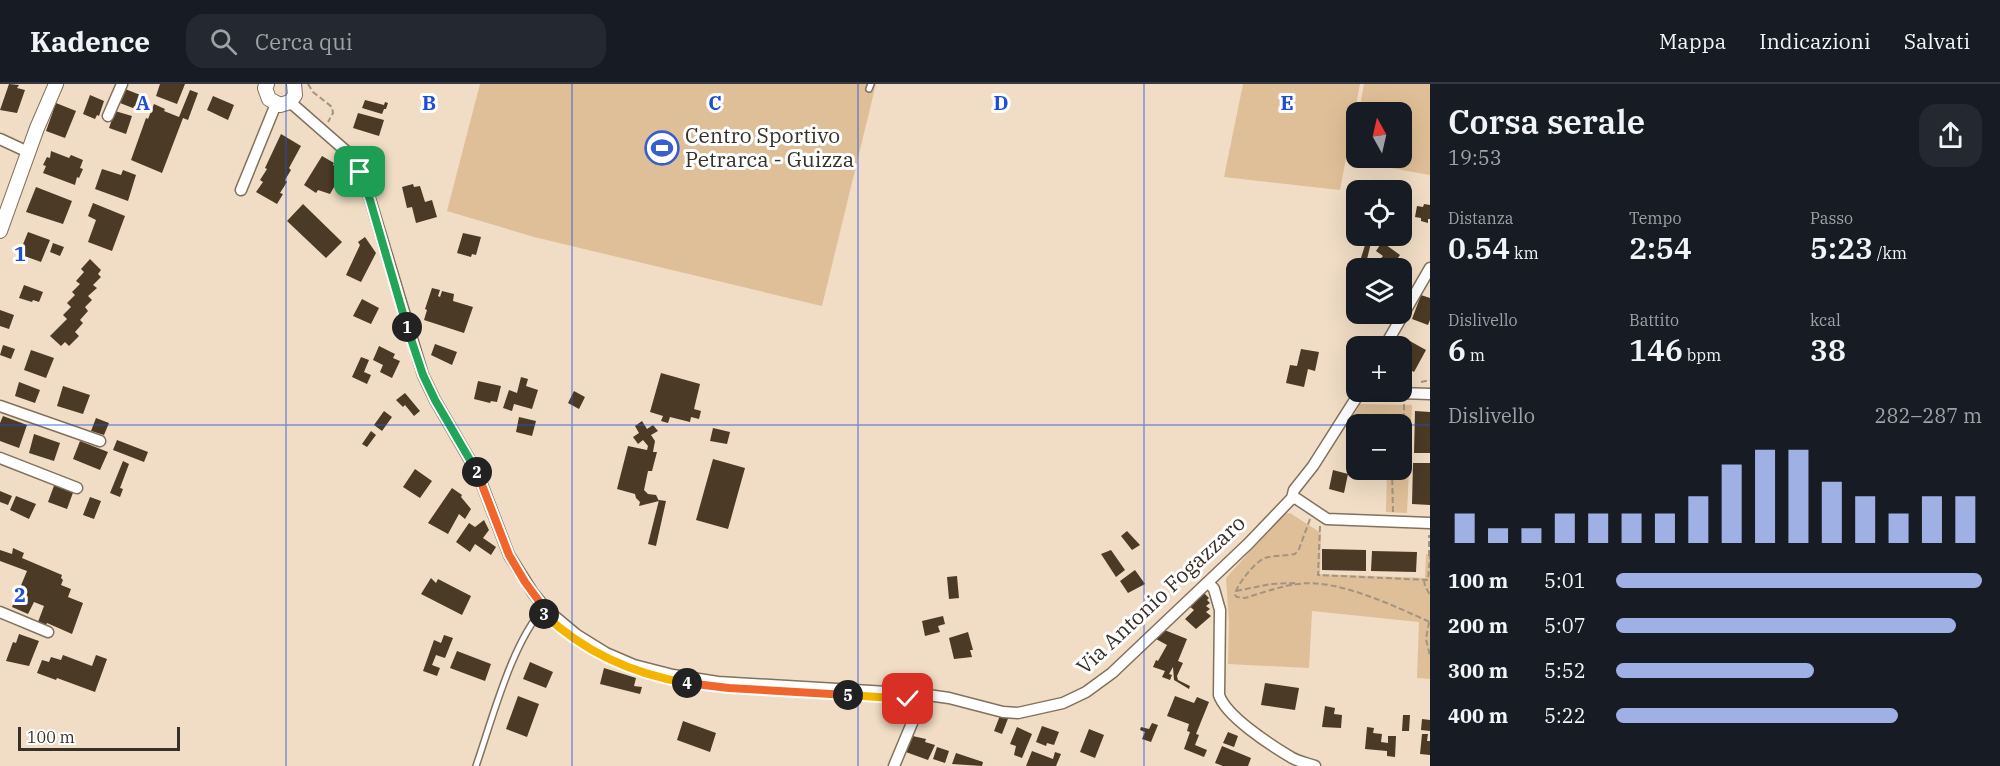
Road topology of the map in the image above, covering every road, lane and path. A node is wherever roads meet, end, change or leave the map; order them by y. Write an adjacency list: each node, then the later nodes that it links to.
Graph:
1 (56, 84): 10 (street)
2 (122, 84): 7 (street)
3 (294, 84): 6 (street)
4 (308, 84): 8 (path)
5 (262, 85): 6 (street)
6 (283, 103): 11 (street); 35 (street, Via Antonio Fogazzaro)
7 (108, 116)
8 (326, 124)
9 (0, 139): 10 (street)
10 (28, 152): 12 (street)
11 (241, 189)
12 (0, 231)
13 (1430, 268): 14 (street)
14 (1391, 336)
15 (1412, 393): 16 (street)
16 (1430, 394)
17 (1353, 402): 23 (street, Via Antonio Fogazzaro)
18 (0, 406): 19 (street)
19 (100, 441)
20 (0, 458): 22 (street)
21 (1392, 480): 24 (path)
22 (77, 488)
23 (1292, 498): 26 (street); 31 (street, Via Antonio Fogazzaro)
24 (1394, 514)
25 (1310, 519): 33 (path)
26 (1430, 523): 28 (path)
27 (1320, 526): 30 (path)
28 (1429, 538): 29 (path)
29 (1429, 556): 30 (path)
30 (1424, 580): 34 (path)
31 (1208, 582): 40 (street, Via Antonio Fogazzaro); 43 (street)
32 (1300, 583): 33 (path); 33 (path); 37 (path)
33 (1236, 591)
34 (1430, 595)
35 (544, 608): 40 (street, Via Antonio Fogazzaro); 41 (lane)
36 (0, 612): 38 (street)
37 (1429, 622): 39 (path)
38 (48, 632)
39 (1430, 656)
40 (921, 694): 42 (street)
41 (476, 766)
42 (894, 766)
43 (1315, 766)

